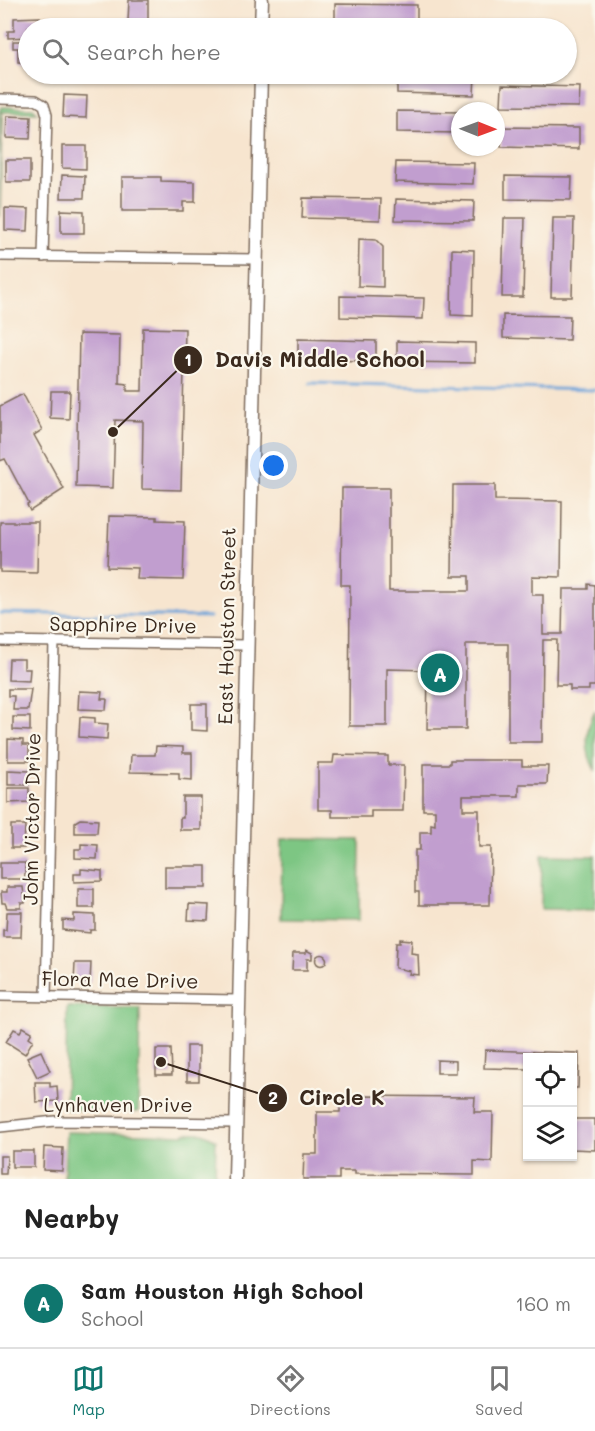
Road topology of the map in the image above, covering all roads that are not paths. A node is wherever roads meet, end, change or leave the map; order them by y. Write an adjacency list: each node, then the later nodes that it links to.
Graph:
1 (262, 0): 2 (main road)
2 (261, 18)
3 (261, 84): 7 (main road, East Houston Street)
4 (0, 99): 6 (street)
5 (0, 256): 6 (street)
6 (43, 256): 7 (street)
7 (257, 259): 10 (main road, East Houston Street)
8 (0, 640): 9 (street, Sapphire Drive)
9 (54, 641): 10 (street, Sapphire Drive); 12 (street, John Victor Drive)
10 (246, 645): 13 (main road, East Houston Street)
11 (0, 996): 12 (street, Flora Mae Drive)
12 (46, 997): 13 (street, Flora Mae Drive)
13 (238, 1000): 14 (main road, East Houston Street)
14 (236, 1123): 15 (street, Lynhaven Drive); 16 (main road, East Houston Street)
15 (0, 1127)
16 (235, 1179)

